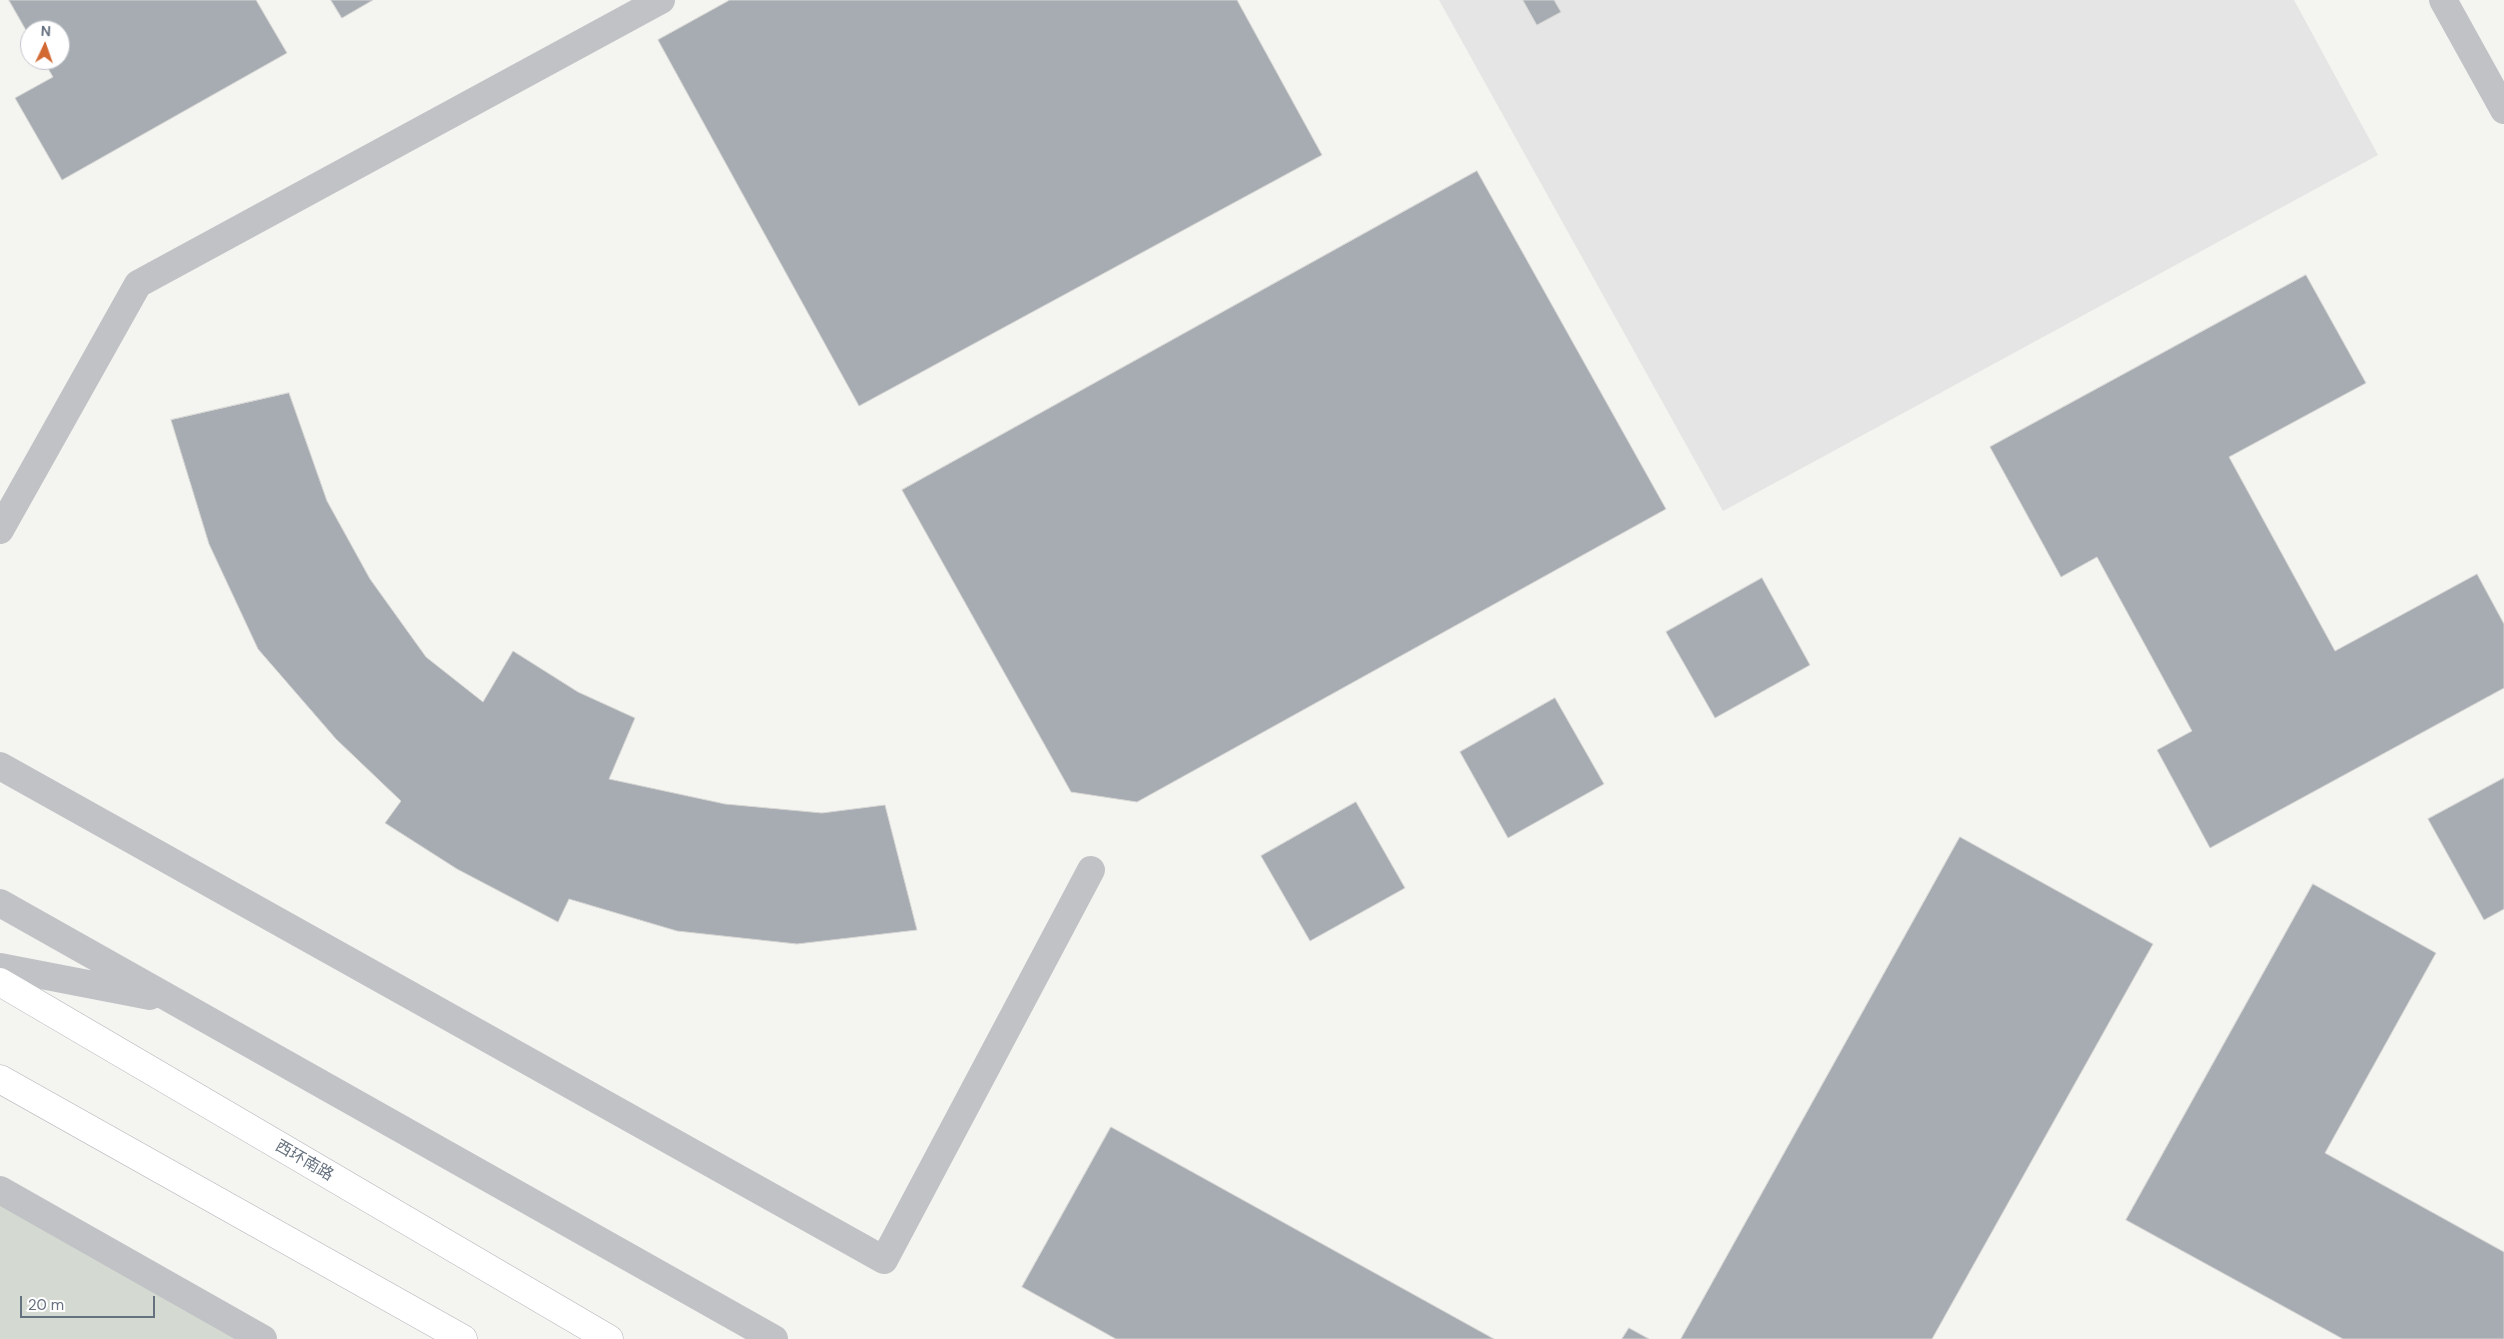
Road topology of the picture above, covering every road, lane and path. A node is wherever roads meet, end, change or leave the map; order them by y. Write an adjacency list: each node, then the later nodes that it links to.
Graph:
1 (662, 0): 4 (street)
2 (2443, 0): 3 (street)
3 (2504, 110)
4 (0, 530)
5 (0, 766): 6 (street)
6 (1091, 870)
7 (0, 903): 10 (street)
8 (0, 967): 10 (street)
9 (0, 982): 16 (main road, 西环南路)
10 (173, 1000): 13 (street)
11 (0, 1079): 15 (main road)
12 (0, 1190): 14 (street)
13 (713, 1305): 17 (street); 18 (street)
14 (263, 1339)
15 (463, 1339)
16 (609, 1339)
17 (735, 1339)
18 (774, 1339)

